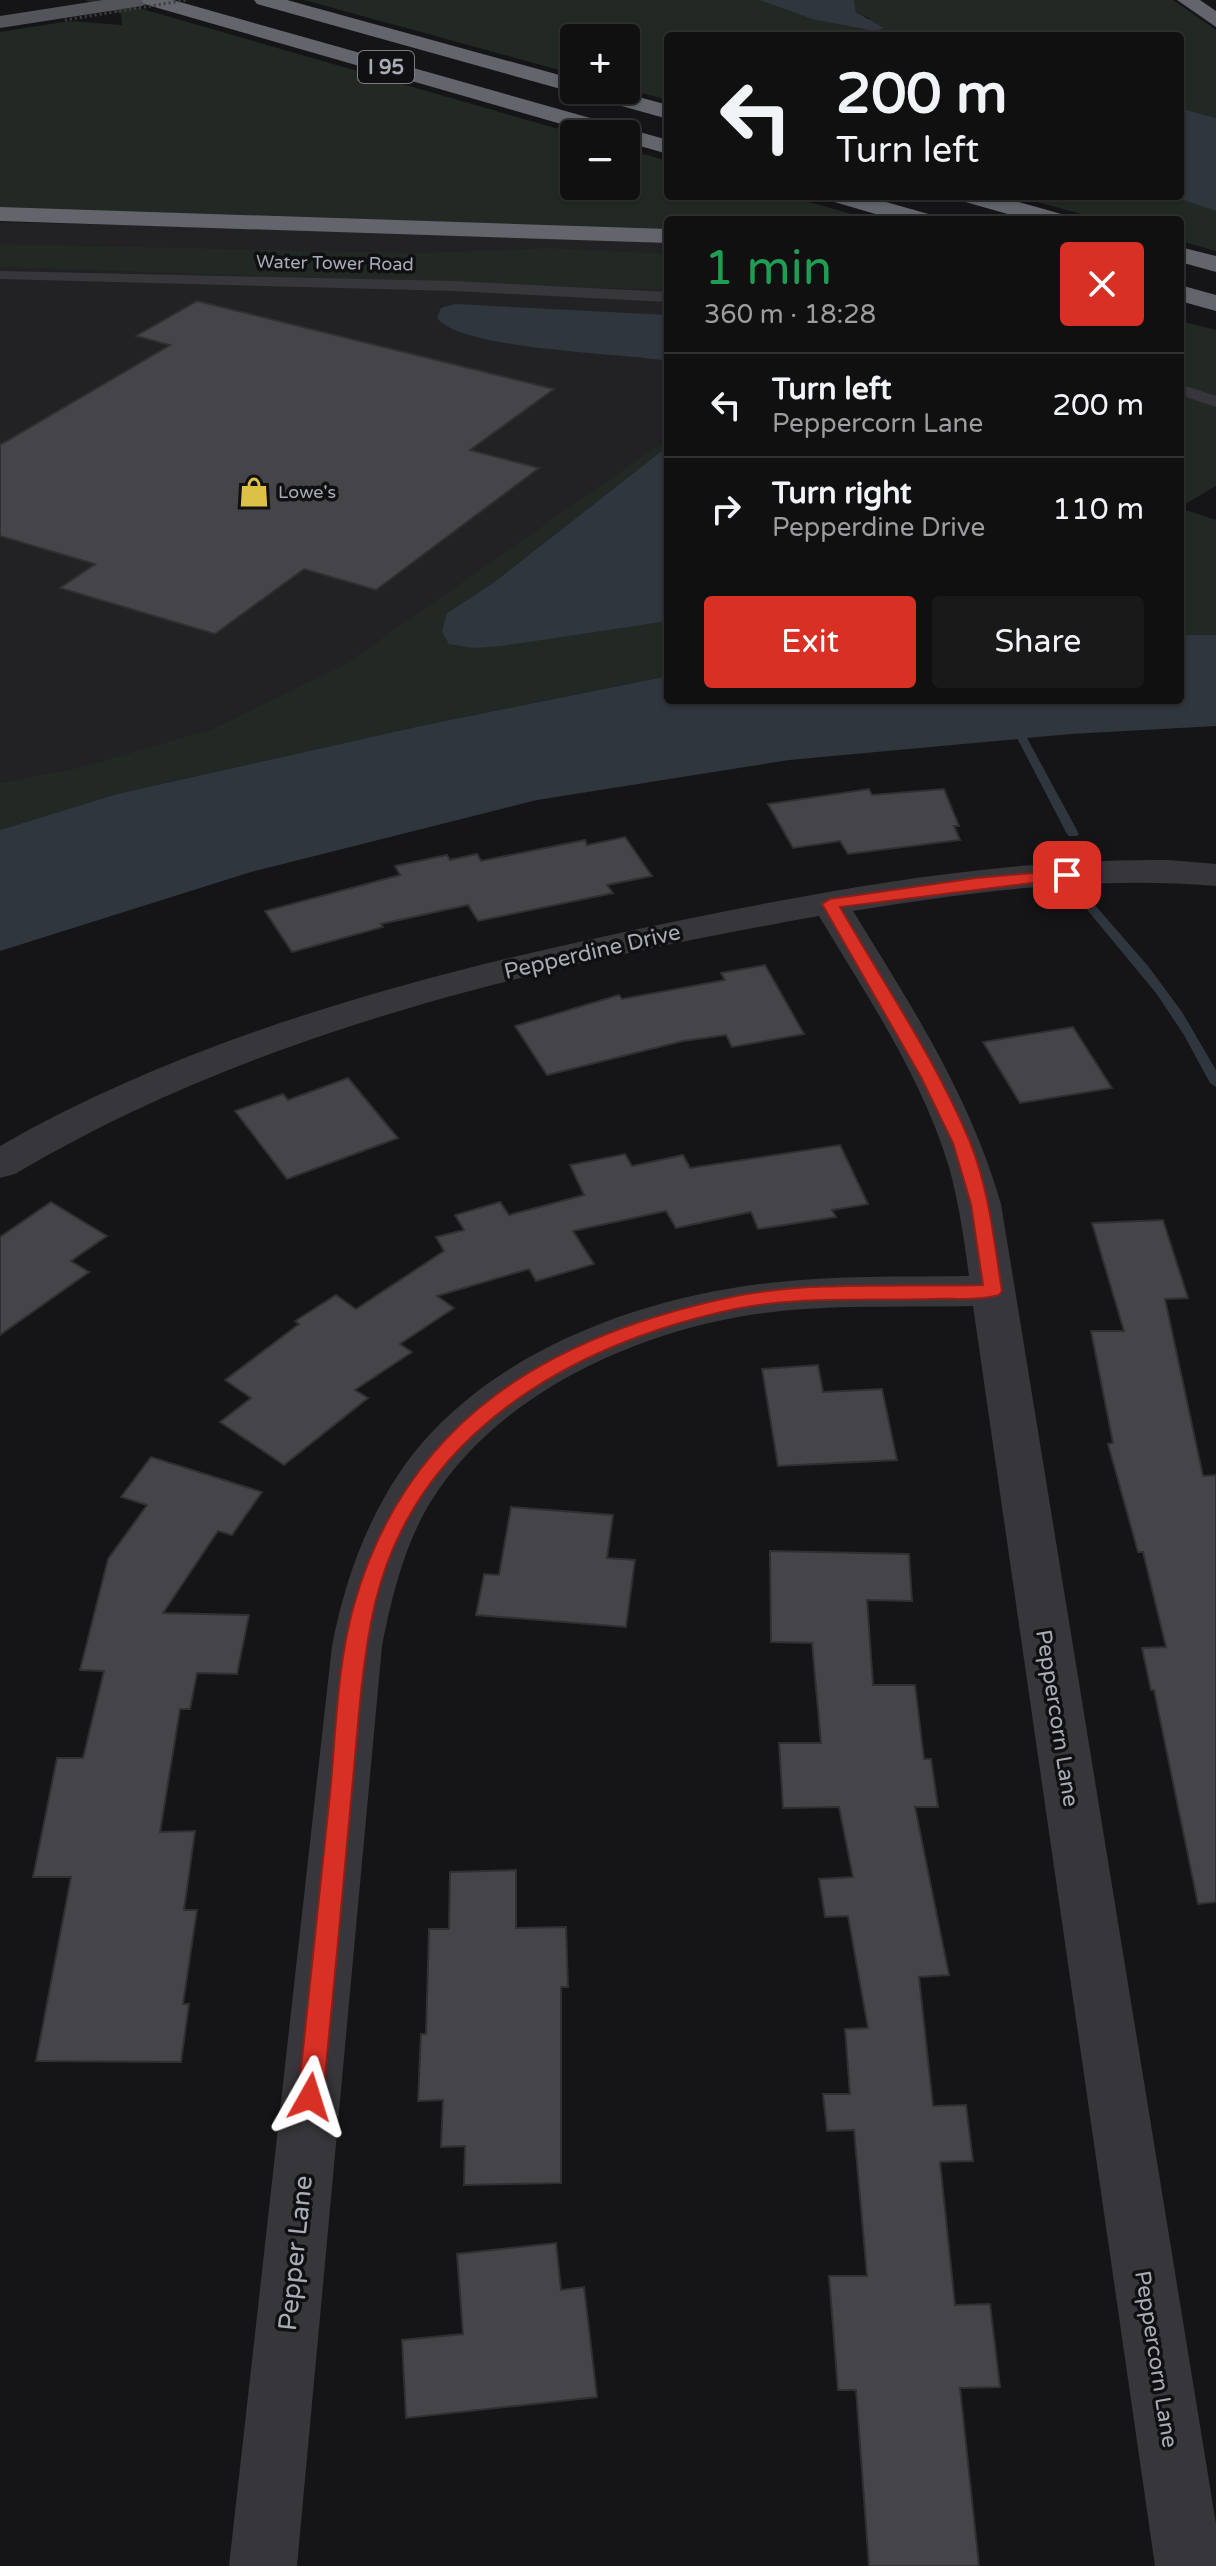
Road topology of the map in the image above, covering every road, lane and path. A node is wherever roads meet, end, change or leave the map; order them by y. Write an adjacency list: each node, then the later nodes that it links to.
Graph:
1 (142, 0): 7 (main road)
2 (151, 0): 14 (highway, I 95)
3 (187, 0): 8 (path, bridge)
4 (264, 0): 11 (highway, I 95)
5 (1187, 0): 9 (highway)
6 (8, 4): 7 (main road)
7 (41, 8): 10 (main road)
8 (65, 20)
9 (1216, 21)
10 (0, 22)
11 (560, 82)
12 (639, 104): 13 (highway)
13 (664, 111)
14 (571, 120)
15 (640, 139): 16 (highway, I 95)
16 (664, 146)
17 (853, 200): 20 (highway)
18 (984, 200): 21 (highway)
19 (0, 214): 22 (highway)
20 (909, 216)
21 (1042, 216)
22 (664, 236)
23 (1184, 255): 24 (highway)
24 (1216, 264)
25 (0, 275): 27 (lane, Water Tower Road)
26 (1184, 294): 28 (highway)
27 (664, 297)
28 (1216, 303)
29 (1184, 316): 30 (highway)
30 (1216, 324)
31 (1184, 390): 32 (lane)
32 (1216, 402)
33 (1216, 875): 34 (street, Pepperdine Drive)
34 (830, 904): 35 (street, Pepperdine Drive); 36 (street, Peppercorn Lane)
35 (0, 1164)
36 (993, 1291): 37 (street, Pepper Lane); 38 (street, Peppercorn Lane)
37 (263, 2566)
38 (1189, 2566)

